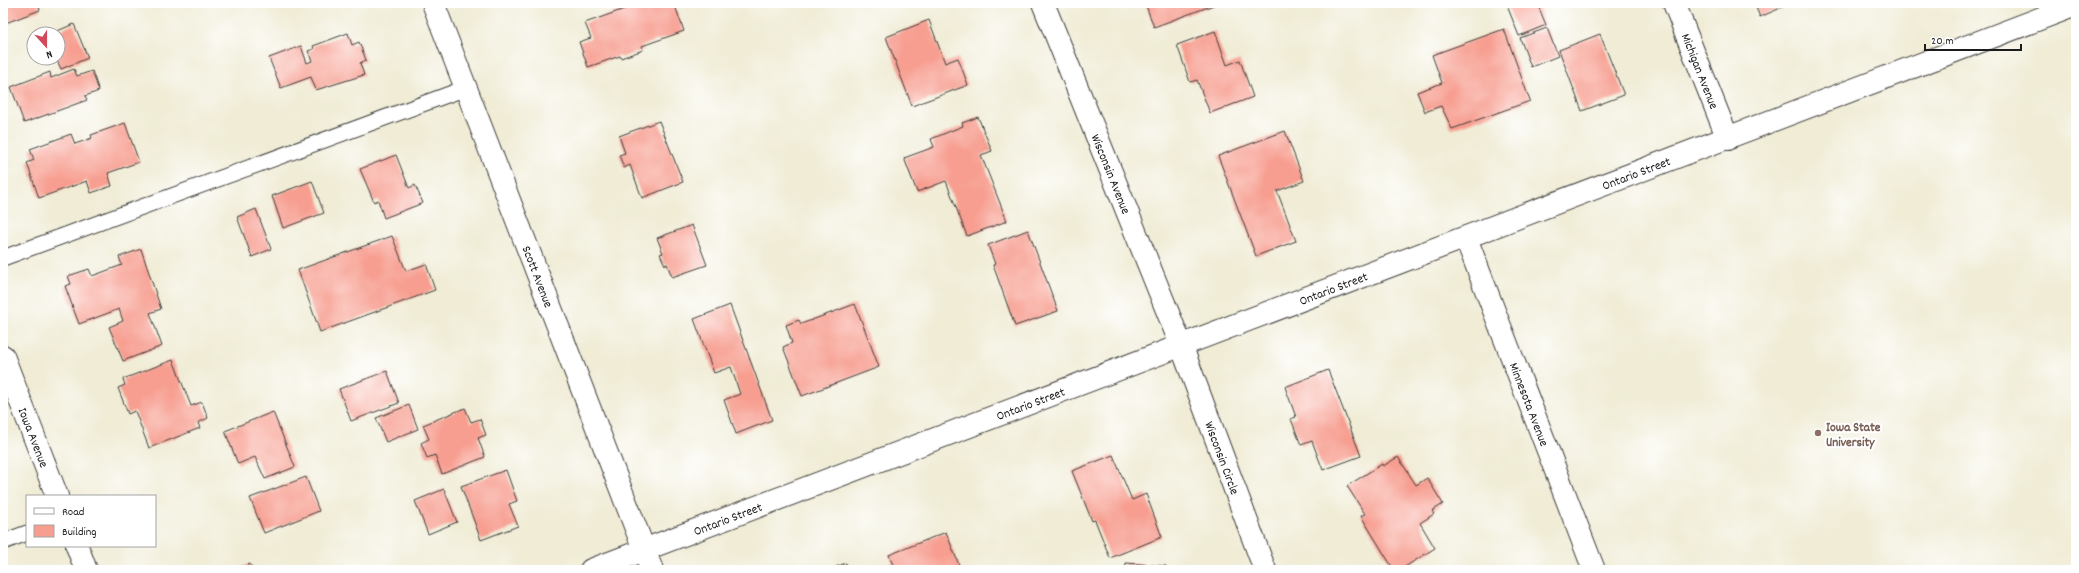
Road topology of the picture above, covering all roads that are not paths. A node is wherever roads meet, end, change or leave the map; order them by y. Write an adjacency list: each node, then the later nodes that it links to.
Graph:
1 (433, 3): 5 (street, Scott Avenue)
2 (1043, 3): 9 (street, Wisconsin Avenue)
3 (1674, 3): 6 (street, Michigan Avenue)
4 (2076, 5): 6 (street, Ontario Street)
5 (466, 88): 8 (lane); 15 (street, Scott Avenue)
6 (1728, 139): 7 (street, Ontario Street)
7 (1466, 238): 9 (street, Ontario Street); 19 (street, Minnesota Avenue)
8 (3, 258)
9 (1181, 345): 15 (street, Ontario Street); 18 (street, Wisconsin Circle)
10 (3, 356): 11 (street, Iowa Avenue)
11 (57, 495)
12 (26, 533): 13 (lane)
13 (3, 542)
14 (77, 547): 16 (street)
15 (648, 560): 17 (street, Ontario Street)
16 (86, 570)
17 (591, 570)
18 (1265, 570)
19 (1594, 570)

